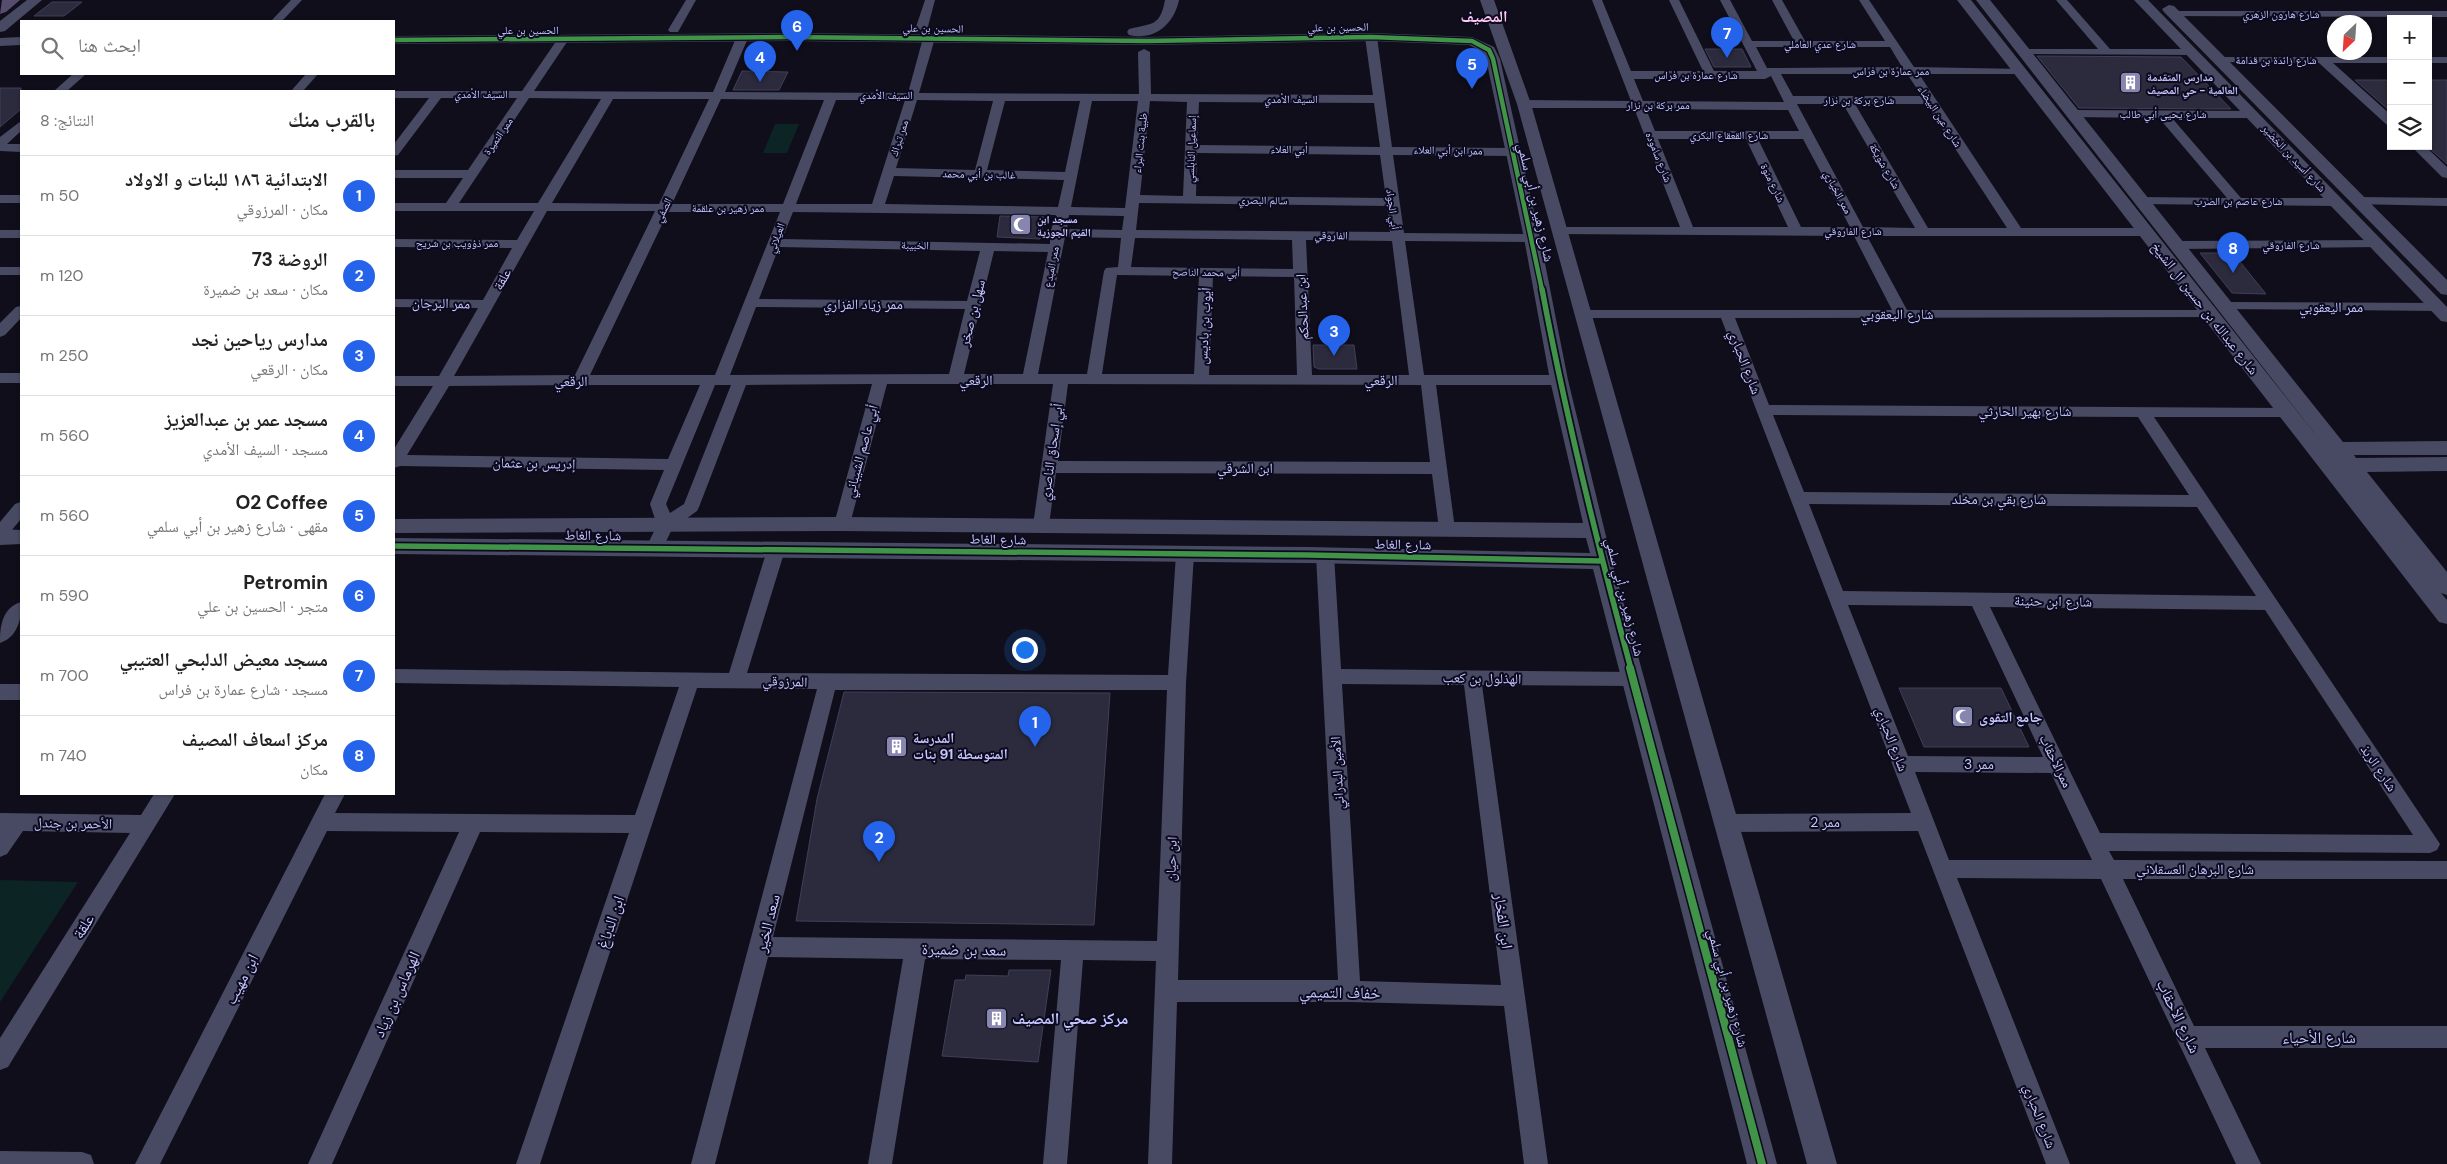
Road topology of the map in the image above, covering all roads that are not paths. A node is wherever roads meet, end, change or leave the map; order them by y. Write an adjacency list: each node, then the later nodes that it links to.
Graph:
1 (35, 0): 20 (street)
2 (297, 0): 25 (street)
3 (691, 0): 29 (street)
4 (930, 0): 30 (street, ممر تبراك)
5 (1172, 0): 26 (street)
6 (1176, 0): 26 (street)
7 (1597, 0): 53 (street, شارع ساموده)
8 (1674, 0): 54 (street)
9 (1725, 0): 36 (street, ممر الخياري)
10 (1777, 0): 37 (street)
11 (1864, 0): 38 (street, شارع عين البيضاء)
12 (1964, 0): 49 (street, شارع عبدالله بن حسين ال الشيخ)
13 (1983, 0): 41 (street, شارع عبدالله بن حسين ال الشيخ)
14 (2061, 0): 39 (street)
15 (2141, 0): 42 (street, شارع أسيد بن الخضير)
16 (2160, 0): 21 (street, شارع أسيد بن الخضير)
17 (2264, 5): 22 (street)
18 (2435, 5): 23 (street)
19 (0, 9): 20 (main road)
20 (17, 13): 27 (street)
21 (2174, 14): 22 (street, شارع هارون الزهري); 43 (street, شارع أسيد بن الخضير)
22 (2274, 14): 23 (street, شارع هارون الزهري)
23 (2447, 14)
24 (1482, 19): 31 (street, الحسين بن علي); 72 (street, شارع زهير بن أبي سلمي); 89 (street, شارع زهير بن أبي سلمي)
25 (277, 20)
26 (1177, 23): 30 (street, الحسين بن علي); 33 (street)
27 (0, 28)
28 (395, 29): 29 (street, الحسين بن علي)
29 (674, 30): 30 (street, الحسين بن علي)
30 (925, 34): 32 (street, الحسين بن علي); 33 (street, الحسين بن علي); 63 (street, ممر تبراك)
31 (1371, 37): 33 (street, الحسين بن علي); 68 (street, أبي الجواد)
32 (742, 38): 34 (street, الحسين بن علي); 62 (street, الصفي)
33 (1307, 38)
34 (563, 39): 35 (street, الحسين بن علي); 59 (street, ممر النميرة)
35 (395, 40)
36 (1748, 44): 37 (street, شارع عدي العاملي); 50 (street, ممر الخياري)
37 (1801, 44): 38 (street, شارع عدي العاملي)
38 (1893, 44): 48 (street, شارع عين البيضاء)
39 (2106, 51): 41 (street); 42 (street)
40 (1144, 52): 66 (street, ظبية بنت البراء)
41 (2024, 52): 74 (street, شارع عبدالله بن حسين ال الشيخ)
42 (2191, 52): 76 (street, شارع أسيد بن الخضير)
43 (2222, 60): 44 (street, شارع زائدة بن قدامة); 101 (street, شارع أسيد بن الخضير)
44 (2322, 60): 45 (street, شارع زائدة بن قدامة); 77 (street)
45 (2387, 60)
46 (2432, 60): 47 (street)
47 (2447, 60)
48 (1910, 71): 49 (street, ممر عمارة بن فراس); 50 (street, ممر عمارة بن فراس); 70 (street, شارع عين البيضاء)
49 (2019, 71): 119 (street, شارع عبدالله بن حسين ال الشيخ)
50 (1769, 73): 54 (street, شارع عمارة بن فراس); 71 (street, ممر الخياري)
51 (79, 75): 55 (street)
52 (311, 75): 56 (street)
53 (1627, 75): 54 (street, شارع عمارة بن فراس); 73 (street, شارع ساموده)
54 (1710, 75)
55 (61, 90)
56 (298, 90)
57 (395, 94): 58 (street, السيف الأمدي)
58 (438, 94): 59 (street, السيف الأمدي); 88 (street)
59 (526, 95): 60 (street, السيف الأمدي); 92 (street, ممر النميرة)
60 (609, 95): 62 (street, السيف الأمدي); 108 (street, علقة)
61 (832, 95): 62 (street, السيف الأمدي); 63 (street, السيف الأمدي); 110 (street, العيلاني)
62 (717, 96): 109 (street, الصفي)
63 (913, 96): 64 (street, السيف الأمدي); 90 (street, ممر تبراك)
64 (1000, 96): 65 (street, السيف الأمدي); 93 (street)
65 (1087, 97): 66 (street, السيف الأمدي); 95 (street, ممر المبدع)
66 (1145, 97): 67 (street, السيف الأمدي); 105 (street, ظبية بنت البراء)
67 (1193, 98): 68 (street, السيف الأمدي); 85 (street, إسماعيل النابلسي)
68 (1379, 99): 86 (street, أبي الجواد)
69 (1847, 100): 70 (street, شارع بركة بن نزار); 71 (street, شارع بركة بن نزار); 117 (street, شارع شويكة)
70 (1930, 100): 118 (street, شارع عين البيضاء)
71 (1790, 103): 73 (street, ممر بركة بن نزار); 81 (street, ممر الخياري)
72 (1524, 104): 73 (street, ممر بركة بن نزار); 113 (street, شارع زهير بن أبي سلمي)
73 (1639, 105): 79 (street, شارع ساموده)
74 (2073, 114): 75 (street, شارع يحيى أبي طالب); 100 (street, شارع عبدالله بن حسين ال الشيخ)
75 (2162, 114): 76 (street, شارع يحيى أبي طالب); 99 (street)
76 (2252, 114): 103 (street, شارع أسيد بن الخضير)
77 (2387, 118)
78 (20, 126): 82 (street)
79 (1651, 135): 80 (street, شارع القعقاع البكري); 114 (street, شارع ساموده)
80 (1750, 135): 81 (street, شارع القعقاع البكري); 115 (street, شارع منوة)
81 (1808, 135): 116 (street, ممر الخياري)
82 (0, 144)
83 (0, 148): 84 (street)
84 (20, 148)
85 (1192, 149): 86 (street, أبي العلاء); 98 (street, إسماعيل النابلسي)
86 (1385, 149): 89 (street, ممر ابن أبي العلاء); 102 (street, أبي الجواد)
87 (2421, 150): 94 (street)
88 (395, 151)
89 (1512, 152): 126 (street, شارع زهير بن أبي سلمي)
90 (888, 172): 93 (street, غالب بن أبي محمد); 111 (street, ممر تبراك)
91 (395, 174): 92 (street)
92 (471, 174): 107 (street, ممر النميرة)
93 (980, 174): 95 (street, غالب بن أبي محمد)
94 (2447, 174)
95 (1070, 176): 112 (street, ممر المبدع)
96 (0, 199): 97 (street)
97 (20, 199)
98 (1189, 199): 102 (street, سالم البصري); 105 (street, سالم البصري)
99 (2237, 200): 100 (street, شارع عاصم بن الضرب); 103 (street, شارع عاصم بن الضرب)
100 (2141, 201): 131 (street, شارع عبدالله بن حسين ال الشيخ)
101 (2360, 201): 104 (street); 139 (street, شارع أسيد بن الخضير)
102 (1392, 202): 125 (street, أبي الجواد)
103 (2335, 202): 130 (street, شارع أسيد بن الخضير)
104 (2447, 202)
105 (1133, 206): 112 (street, سالم البصري); 123 (street, ظبية بنت البراء)
106 (395, 207): 107 (street, ممر زهير بن علقمة)
107 (450, 207): 108 (street, ممر زهير بن علقمة)
108 (543, 207): 109 (street, ممر زهير بن علقمة); 129 (street, علقة)
109 (664, 208): 110 (street, ممر زهير بن علقمة); 164 (street, الصفي)
110 (787, 208): 111 (street, ممر زهير بن علقمة); 128 (street, العيلاني)
111 (877, 208): 112 (street, ممر زهير بن علقمة)
112 (1062, 211): 120 (street, ممر المبدع)
113 (1560, 231): 114 (street, شارع الفاروقي); 147 (street, شارع زهير بن أبي سلمي)
114 (1688, 231): 115 (street, شارع الفاروقي)
115 (1796, 231): 116 (street, شارع الفاروقي)
116 (1860, 231): 117 (street, شارع الفاروقي); 149 (street, ممر الخياري)
117 (1924, 232): 118 (street, شارع الفاروقي)
118 (2016, 232): 119 (street, شارع الفاروقي)
119 (2146, 232): 144 (street, شارع عبدالله بن حسين ال الشيخ)
120 (1057, 233): 123 (street, الفاروقي); 133 (street, ممر المبدع)
121 (0, 234): 122 (street)
122 (20, 234)
123 (1129, 234): 124 (street, الفاروقي); 136 (street, ظبية بنت البراء)
124 (1299, 235): 125 (street, الفاروقي); 138 (street, ابن عبدالحكم)
125 (1397, 236): 126 (street, الفاروقي); 160 (street, أبي الجواد)
126 (1532, 238): 161 (street, شارع زهير بن أبي سلمي)
127 (395, 243): 129 (street, ممر ذؤويب بن شريح)
128 (775, 243): 132 (street, الخبيبة); 141 (street, العيلاني)
129 (521, 244): 142 (street, علقة)
130 (2375, 244): 131 (street, شارع الفاروقي); 146 (street, شارع أسيد بن الخضير)
131 (2176, 245): 144 (street, شارع عبدالله بن حسين ال الشيخ)
132 (988, 246): 133 (street, الخبيبة); 143 (street, سهل بن صخر)
133 (1054, 248): 155 (street, ممر المبدع)
134 (0, 271): 135 (street)
135 (20, 271)
136 (1118, 271): 137 (street, أبي محمد الناصح); 157 (street)
137 (1206, 272): 138 (street, أبي محمد الناصح); 158 (street, أيوب بن باديس)
138 (1300, 273): 159 (street, ابن عبدالحكم)
139 (2447, 290)
140 (395, 302): 142 (street, ممر البرجان)
141 (751, 303): 143 (street, ممر زياد الفزاري); 165 (street, العيلاني)
142 (488, 304): 163 (street, علقة)
143 (974, 304): 154 (street, سهل بن صخر)
144 (2217, 310): 146 (street, ممر اليعقوبي); 149 (street, شارع اليعقوبي); 169 (street, شارع عبدالله بن حسين ال الشيخ); 171 (street, شارع عبدالله بن حسين ال الشيخ)
145 (20, 311): 150 (street)
146 (2442, 312)
147 (1583, 314): 148 (street, شارع اليعقوبي); 221 (street, شارع زهير بن أبي سلمي)
148 (1726, 314): 149 (street, شارع اليعقوبي); 167 (street, شارع الحباري)
149 (1902, 314)
150 (0, 332)
151 (0, 378): 152 (street)
152 (20, 378)
153 (880, 379): 154 (street, الرقعي); 166 (street, الرقعي); 183 (street, أبي عاصم الشيباني)
154 (955, 380): 155 (street, الرقعي)
155 (1029, 380): 156 (street, الرقعي)
156 (1061, 380): 157 (street, الرقعي); 177 (street, أبي إسحاق الناصري)
157 (1094, 380): 158 (street, الرقعي)
158 (1201, 380): 159 (street, الرقعي)
159 (1305, 380): 160 (street, الرقعي)
160 (1423, 380): 161 (street, الرقعي); 178 (street, أبي الجواد)
161 (1559, 380): 187 (street, شارع زهير بن أبي سلمي)
162 (395, 381): 163 (street, الرقعي)
163 (444, 381): 164 (street, الرقعي); 172 (street, علقة)
164 (580, 381): 165 (street, الرقعي)
165 (715, 381): 166 (street, الرقعي); 176 (street, العيلاني)
166 (740, 381): 182 (street)
167 (1764, 410): 168 (street, شارع بهير الحارثي); 179 (street, شارع الحباري)
168 (2142, 412): 169 (street, شارع بهير الحارثي); 180 (street, شارع الربذ)
169 (2287, 412): 171 (street, شارع عبدالله بن حسين ال الشيخ)
170 (2447, 448): 171 (street)
171 (2333, 457): 174 (street); 202 (street, شارع عبدالله بن حسين ال الشيخ)
172 (395, 459)
173 (395, 461): 176 (street, إدريس بن عثمان)
174 (2349, 464): 175 (street); 197 (street)
175 (2447, 464)
176 (673, 465): 182 (street, العيلاني)
177 (1050, 467): 178 (street, ابن الشرقي); 184 (street, أبي إسحاق الناصري)
178 (1440, 468): 186 (street, أبي الجواد)
179 (1798, 498): 180 (street, شارع بقي بن مخلد); 198 (street, شارع الحباري)
180 (2201, 501): 200 (street, شارع الربذ)
181 (20, 509): 188 (street)
182 (665, 524): 183 (street, شارع الغاط); 185 (street, شارع الغاط); 192 (street)
183 (842, 524): 184 (street, شارع الغاط)
184 (1041, 525): 186 (street, شارع الغاط)
185 (395, 526)
186 (1447, 529): 187 (street, شارع الغاط)
187 (1596, 531): 196 (street, شارع زهير بن أبي سلمي)
188 (0, 533)
189 (0, 537): 190 (street)
190 (20, 537)
191 (395, 546): 192 (street, شارع الغاط)
192 (655, 548): 193 (street, شارع الغاط)
193 (776, 550): 194 (street, شارع الغاط); 208 (street)
194 (1185, 554): 195 (street, شارع الغاط); 211 (street, ابن حيان)
195 (1326, 555): 196 (street, شارع الغاط); 204 (street, الأمين البدراني)
196 (1602, 561): 209 (street, شارع زهير بن أبي سلمي)
197 (2447, 586)
198 (1837, 598): 199 (street, شارع ابن حنينة); 214 (street, شارع الحباري)
199 (1978, 600): 200 (street, شارع ابن حنينة); 215 (street, ممرالأحقاب)
200 (2269, 603): 225 (street, شارع الربذ)
201 (20, 610): 203 (street)
202 (2447, 616)
203 (0, 636)
204 (1331, 676): 206 (street, الهذلول بن كعب); 235 (street, الأمين البدراني)
205 (395, 678): 207 (street, المرزوقي)
206 (1472, 678): 209 (street, الهذلول بن كعب); 236 (street, ابن الفخار)
207 (691, 679): 208 (street, المرزوقي); 224 (street, ابن الدباغ)
208 (736, 679): 210 (street, المرزوقي)
209 (1633, 679): 250 (street, شارع زهير بن أبي سلمي)
210 (828, 682): 211 (street, المرزوقي); 230 (street, سعد الخير)
211 (1177, 683): 233 (street, ابن حيان)
212 (0, 692): 213 (street)
213 (20, 692)
214 (1902, 764): 215 (street, ممر 3); 220 (street, شارع الحباري)
215 (2057, 765): 225 (street, ممرالأحقاب)
216 (164, 795): 222 (street, علقة)
217 (334, 795): 219 (street, ابن مهيب)
218 (9, 822): 222 (street, الأحمر بن جندل); 226 (street)
219 (320, 822): 223 (street); 242 (street, ابن مهيب)
220 (1925, 822): 221 (street, ممر 2); 227 (street, شارع الحباري)
221 (1726, 823): 251 (street, شارع زهير بن أبي سلمي)
222 (146, 824): 239 (street, علقة)
223 (473, 824): 224 (street); 243 (street, الهرماس بن زياد)
224 (643, 824): 244 (street, ابن الدباغ)
225 (2094, 842): 228 (street, ممرالأحقاب)
226 (0, 848)
227 (1943, 869): 228 (street, شارع البرهان العسقلاني); 252 (street, شارع الحباري)
228 (2107, 869): 229 (street, شارع البرهان العسقلاني); 238 (street, شارع الأحقاب)
229 (2447, 870)
230 (760, 947): 231 (street, سعد بن ضميرة); 245 (street, سعد الخير)
231 (916, 949): 232 (street, سعد بن ضميرة); 246 (street)
232 (1072, 950): 233 (street, سعد بن ضميرة); 247 (street)
233 (1167, 951): 234 (street, ابن حيان)
234 (1165, 991): 235 (street, خفاف التميمي); 248 (street, ابن حيان)
235 (1350, 992): 236 (street, خفاف التميمي)
236 (1514, 996): 249 (street, ابن الفخار)
237 (2447, 1037): 238 (street, شارع الأحياء)
238 (2190, 1038): 253 (street, شارع الأحقاب)
239 (3, 1050)
240 (0, 1162): 241 (street)
241 (82, 1164)
242 (147, 1164)
243 (320, 1164)
244 (528, 1164)
245 (703, 1164)
246 (880, 1164)
247 (1055, 1164)
248 (1160, 1164)
249 (1536, 1164)
250 (1762, 1164)
251 (1822, 1164)
252 (2058, 1164)
253 (2249, 1164)

